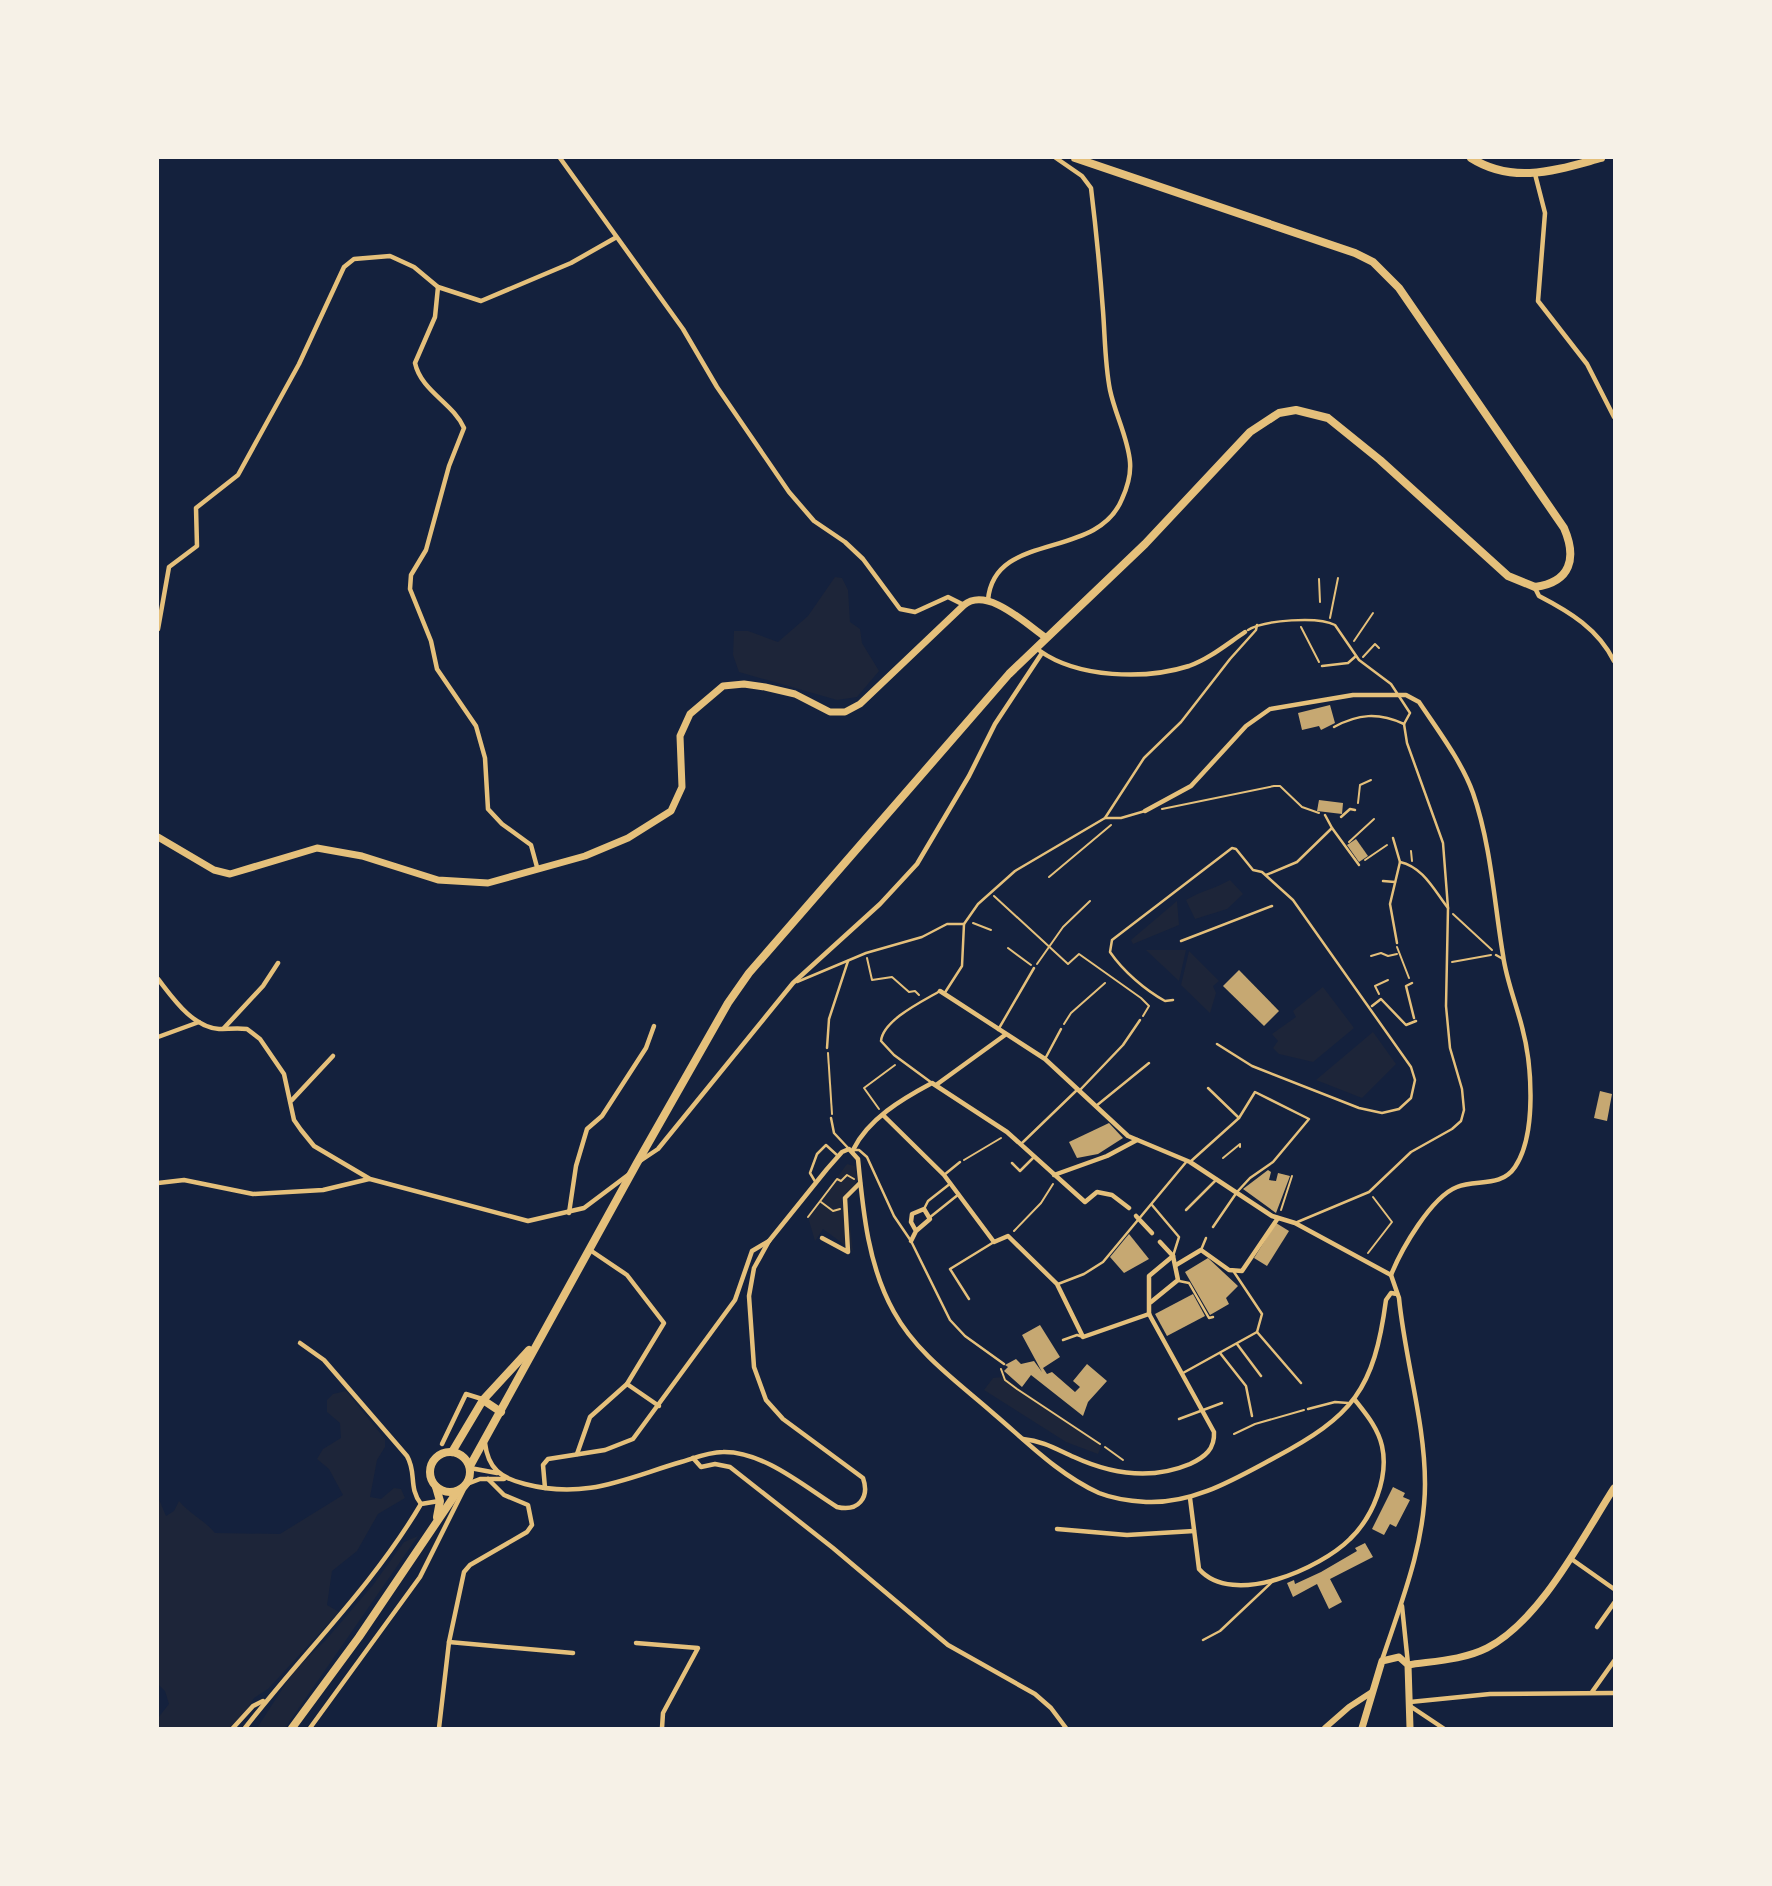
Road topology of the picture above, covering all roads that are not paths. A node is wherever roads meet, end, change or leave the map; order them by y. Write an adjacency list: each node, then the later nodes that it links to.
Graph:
1 (560, 158): 7 (street)
2 (1056, 158): 11 (street)
3 (1074, 158): 10 (main road)
4 (1471, 158): 6 (main road)
5 (1597, 159): 6 (main road)
6 (1535, 174): 9 (street)
7 (615, 237): 8 (street); 12 (street)
8 (438, 287): 14 (street); 34 (street)
9 (1615, 417)
10 (1535, 587): 16 (main road); 19 (street)
11 (988, 600): 12 (main road); 16 (main road)
12 (964, 605): 34 (main road)
13 (1257, 625): 15 (lane); 18 (lane); 28 (lane)
14 (158, 629)
15 (1247, 631): 17 (street)
16 (1045, 637): 17 (main road)
17 (1038, 650): 49 (street); 81 (main road)
18 (1358, 657): 20 (lane); 21 (lane)
19 (1615, 661)
20 (1321, 665)
21 (1399, 694): 22 (lane); 25 (street); 44 (street)
22 (1404, 724): 23 (lane); 39 (lane)
23 (1334, 727)
24 (1355, 809): 27 (lane)
25 (1145, 811): 28 (lane)
26 (1325, 815): 29 (lane)
27 (1342, 817)
28 (1105, 818): 40 (lane)
29 (1332, 828): 33 (lane); 35 (lane)
30 (158, 837): 34 (main road)
31 (1393, 838): 32 (lane)
32 (1400, 862): 37 (lane); 39 (lane)
33 (1359, 864)
34 (537, 867)
35 (1266, 875): 52 (lane); 53 (lane)
36 (1383, 881): 37 (lane)
37 (1395, 882): 42 (lane)
38 (1272, 906): 41 (lane)
39 (1449, 909): 103 (lane)
40 (966, 921): 45 (lane); 51 (lane)
41 (1181, 941)
42 (1397, 943)
43 (1494, 955): 44 (lane)
44 (1503, 959): 118 (street)
45 (848, 961): 49 (lane); 63 (lane)
46 (278, 963): 57 (street)
47 (1034, 968): 59 (lane)
48 (158, 979): 55 (street)
49 (793, 983): 81 (street)
50 (1412, 983): 53 (lane)
51 (942, 993): 59 (street); 67 (lane)
52 (1173, 1000)
53 (1371, 1006): 62 (lane)
54 (1140, 1020): 69 (lane)
55 (199, 1022): 57 (street); 61 (street)
56 (654, 1026): 99 (street)
57 (223, 1028): 70 (street)
58 (1061, 1029): 65 (lane)
59 (998, 1030): 60 (street)
60 (1005, 1035): 65 (street); 67 (street)
61 (158, 1037)
62 (1217, 1044)
63 (827, 1048)
64 (334, 1056): 70 (street)
65 (1045, 1059): 69 (street)
66 (1149, 1063): 71 (lane)
67 (934, 1084): 72 (street); 76 (street)
68 (1208, 1088): 74 (lane)
69 (1079, 1089): 71 (street); 76 (lane)
70 (292, 1100): 87 (street)
71 (1096, 1107): 75 (street)
72 (882, 1113): 77 (street); 85 (street)
73 (831, 1118): 77 (lane)
74 (1239, 1118): 80 (lane); 93 (lane)
75 (1137, 1140): 80 (street); 86 (street)
76 (1021, 1144): 79 (street)
77 (851, 1150): 78 (street); 90 (street); 110 (lane)
78 (838, 1156): 91 (street); 91 (lane)
79 (1034, 1157): 83 (lane); 86 (street)
80 (1189, 1161): 88 (street); 95 (lane)
81 (637, 1163): 84 (main road)
82 (960, 1163): 85 (lane)
83 (1012, 1163)
84 (632, 1172): 99 (street); 113 (main road)
85 (944, 1175): 92 (street)
86 (1054, 1175): 96 (street)
87 (370, 1179): 89 (street); 99 (street)
88 (1217, 1179): 93 (street); 98 (lane)
89 (158, 1182)
90 (860, 1182): 107 (street); 149 (street)
91 (816, 1183): 109 (street)
92 (951, 1183): 94 (street); 97 (lane)
93 (1237, 1192): 101 (street); 104 (lane)
94 (959, 1194): 100 (lane); 111 (street)
95 (1152, 1205): 102 (lane); 115 (lane)
96 (1129, 1208)
97 (924, 1209): 100 (street); 105 (street)
98 (1186, 1210)
99 (569, 1213)
100 (929, 1217): 105 (street)
101 (1278, 1217): 103 (street); 117 (street)
102 (1138, 1218): 106 (street); 120 (lane)
103 (1295, 1223): 118 (street)
104 (1213, 1227)
105 (916, 1231): 110 (street)
106 (1152, 1233)
107 (822, 1238)
108 (1206, 1238): 114 (lane)
109 (769, 1241): 143 (street); 156 (street)
110 (911, 1241): 133 (lane)
111 (994, 1242): 120 (street); 122 (lane)
112 (1160, 1242): 115 (street)
113 (589, 1249): 127 (main road); 139 (street)
114 (1201, 1250): 116 (street); 117 (street)
115 (1173, 1256): 116 (street); 123 (street)
116 (1176, 1265): 119 (street)
117 (1234, 1272): 126 (lane)
118 (1391, 1275): 121 (street)
119 (1178, 1280): 123 (street); 125 (lane)
120 (1058, 1284): 128 (street)
121 (1397, 1294): 141 (street); 175 (street)
122 (970, 1299)
123 (1151, 1302): 124 (street)
124 (1149, 1314): 128 (street); 135 (street)
125 (1213, 1317)
126 (1256, 1332): 131 (lane); 138 (lane)
127 (540, 1337): 134 (main road); 137 (main road)
128 (1083, 1337): 129 (lane)
129 (1063, 1340)
130 (300, 1343): 167 (street)
131 (1237, 1344): 132 (lane); 136 (lane)
132 (1219, 1353): 135 (lane); 147 (lane)
133 (1004, 1364)
134 (512, 1372): 137 (main road); 140 (main road)
135 (1183, 1373): 145 (street)
136 (1261, 1376)
137 (519, 1378): 146 (main road)
138 (1301, 1383)
139 (627, 1384): 143 (street); 154 (street)
140 (483, 1400): 146 (main road); 151 (street); 153 (main road)
141 (1353, 1401): 144 (lane); 165 (street); 172 (street)
142 (1222, 1403): 145 (lane)
143 (659, 1405): 154 (street)
144 (1307, 1409)
145 (1203, 1411): 148 (lane); 152 (street)
146 (501, 1412): 150 (main road)
147 (1252, 1416)
148 (1179, 1419)
149 (1023, 1439): 152 (street); 155 (street)
150 (485, 1441): 157 (main road); 158 (street)
151 (442, 1444)
152 (1047, 1444): 155 (street)
153 (452, 1452): 157 (main road); 161 (main road)
154 (577, 1454): 163 (street)
155 (1040, 1454): 165 (street)
156 (693, 1458): 163 (street); 195 (street)
157 (470, 1467): 158 (street); 162 (main road)
158 (498, 1474): 160 (street)
159 (488, 1479): 160 (street); 162 (street); 178 (street)
160 (505, 1479): 163 (street)
161 (436, 1487): 162 (main road); 166 (main road)
162 (463, 1488): 168 (main road); 192 (street)
163 (545, 1488)
164 (1615, 1489): 171 (main road)
165 (1190, 1498): 170 (street)
166 (440, 1501): 167 (street); 168 (main road)
167 (421, 1504): 187 (street)
168 (435, 1523): 191 (main road)
169 (1057, 1529): 170 (street)
170 (1194, 1531): 172 (street)
171 (1569, 1557): 173 (street); 183 (main road)
172 (1273, 1581): 177 (lane)
173 (1615, 1589)
174 (1615, 1603): 176 (street)
175 (1402, 1605): 181 (street); 183 (street)
176 (1597, 1627)
177 (1203, 1640)
178 (449, 1642): 180 (street); 193 (street)
179 (636, 1643): 194 (street)
180 (573, 1653)
181 (1382, 1661): 183 (main road); 184 (main road)
182 (1615, 1661): 185 (street)
183 (1408, 1665): 188 (main road)
184 (1372, 1692): 196 (street); 197 (main road)
185 (1591, 1693): 186 (street); 188 (street)
186 (1615, 1693)
187 (264, 1701): 189 (street); 190 (street)
188 (1410, 1704): 198 (main road); 199 (street)
189 (233, 1728)
190 (245, 1728)
191 (292, 1728)
192 (310, 1728)
193 (439, 1728)
194 (662, 1728)
195 (1066, 1728)
196 (1325, 1728)
197 (1362, 1728)
198 (1410, 1728)
199 (1443, 1728)

